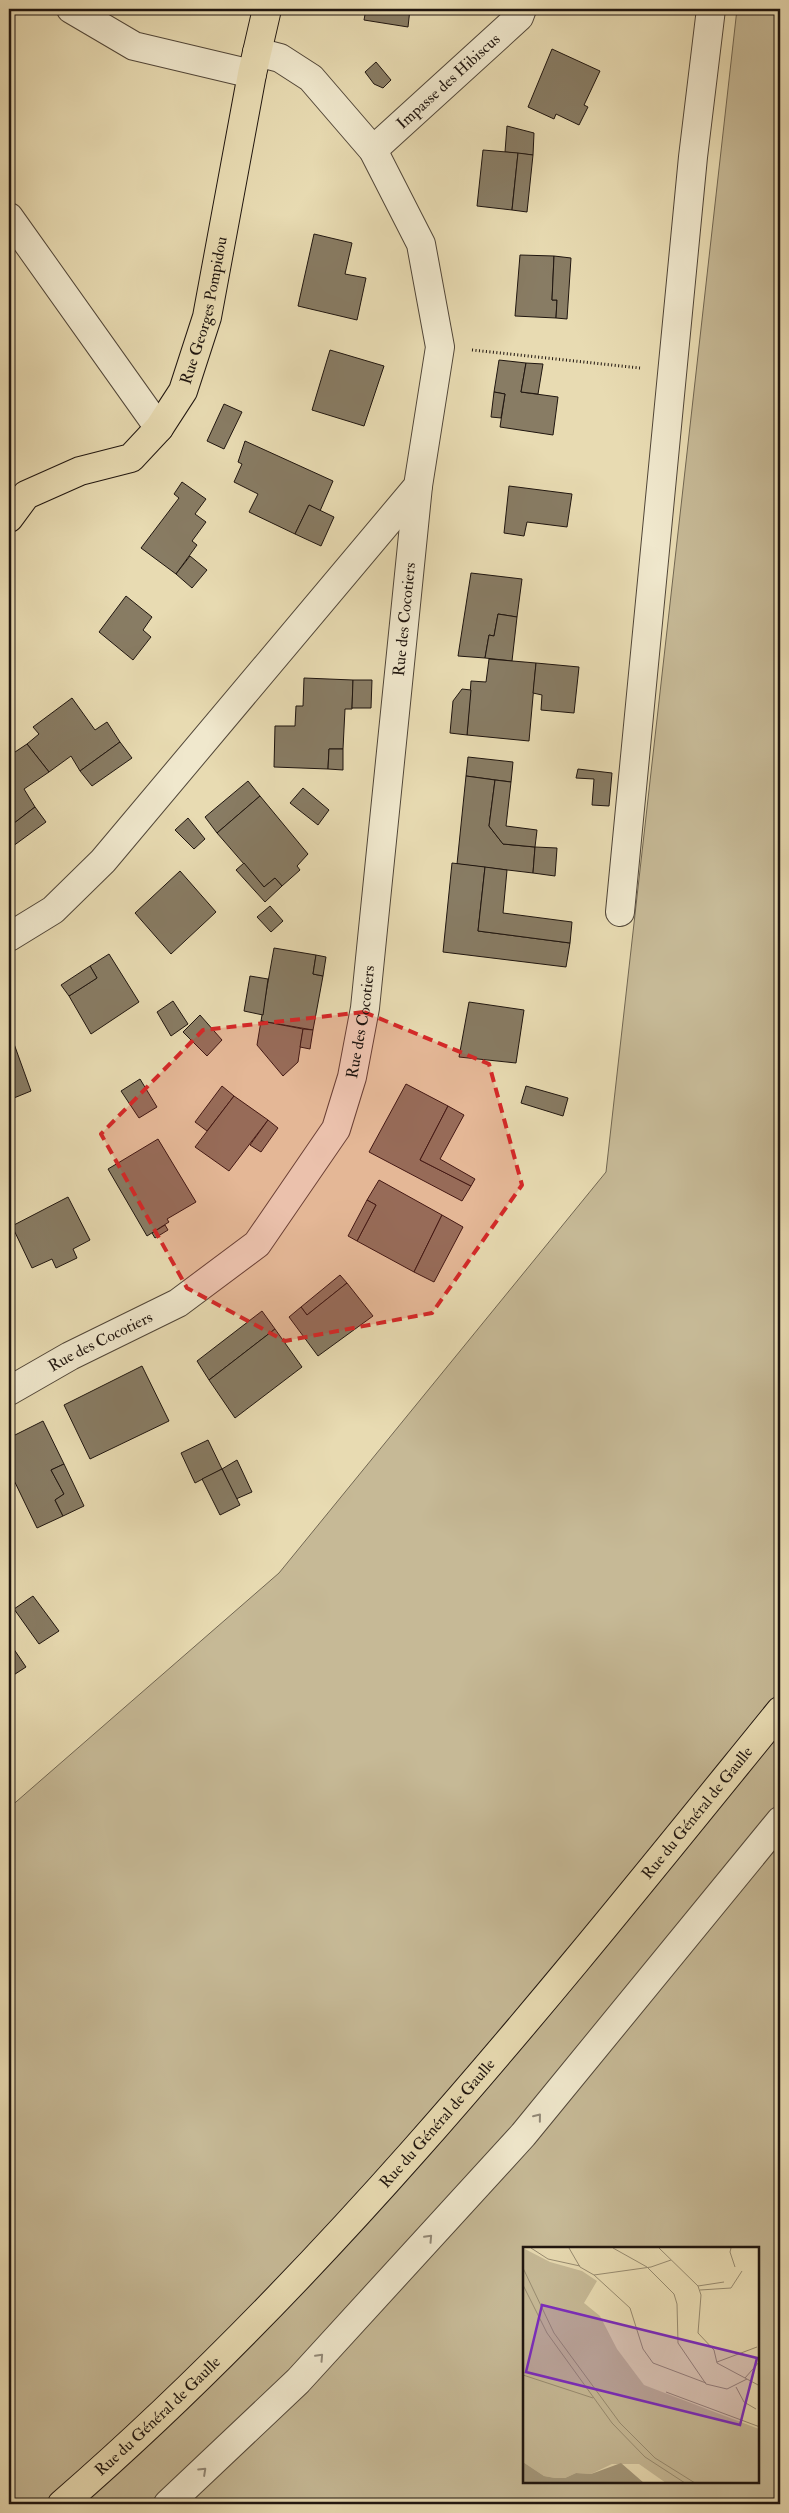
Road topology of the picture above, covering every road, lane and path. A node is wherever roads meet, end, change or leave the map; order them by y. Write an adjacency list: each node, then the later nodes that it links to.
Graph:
1 (70, 9): 5 (street, Rue des Cocotiers)
2 (267, 9): 5 (main road, Rue Georges Pompidou)
3 (522, 9): 6 (street, Impasse des Hibiscus)
4 (711, 9): 9 (street)
5 (255, 63): 6 (street, Rue des Cocotiers); 10 (main road, Rue Georges Pompidou)
6 (373, 150): 8 (street, Rue des Cocotiers)
7 (9, 217): 10 (street)
8 (440, 347): 9 (path); 11 (street, Rue des Cocotiers)
9 (672, 378): 13 (street)
10 (159, 428): 12 (main road, Rue Georges Pompidou)
11 (418, 486): 14 (street); 15 (street, Rue des Cocotiers)
12 (9, 518)
13 (620, 912)
14 (9, 937)
15 (9, 1391)
16 (780, 1711): 18 (main road, Rue du Général de Gaulle)
17 (780, 1822): 19 (street, one-way to 17)
18 (62, 2504)
19 (168, 2504)

